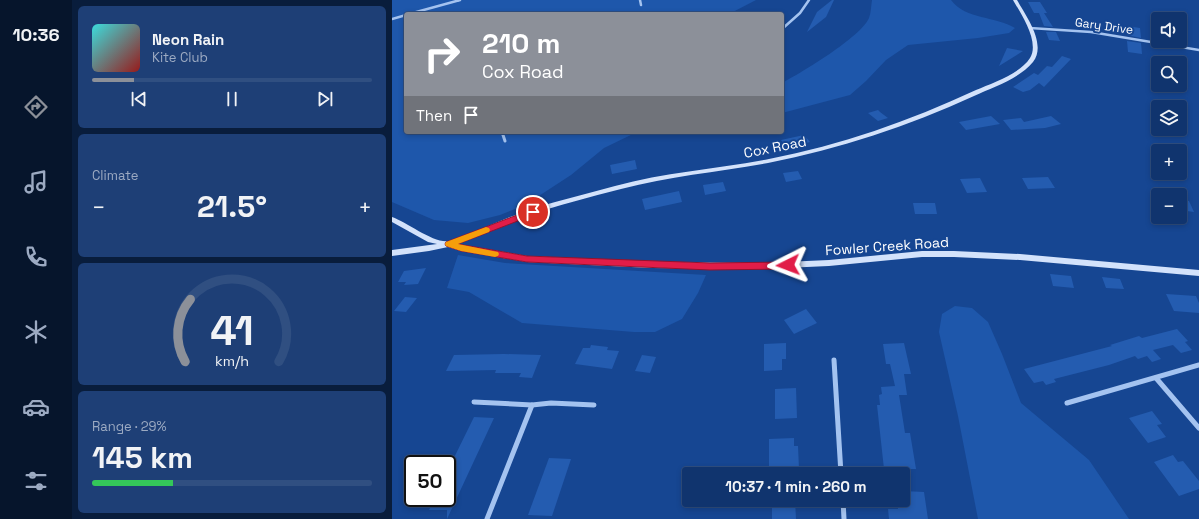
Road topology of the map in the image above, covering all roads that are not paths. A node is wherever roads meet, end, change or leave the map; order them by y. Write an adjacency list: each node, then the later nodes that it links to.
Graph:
1 (460, 0): 6 (street)
2 (640, 0): 5 (street)
3 (809, 0): 9 (street)
4 (1015, 0): 10 (street, Cox Road)
5 (641, 5)
6 (420, 12)
7 (404, 16): 8 (street)
8 (392, 19)
9 (784, 27)
10 (1030, 28): 11 (street, Gary Drive); 15 (street, Cox Road)
11 (1199, 50)
12 (503, 134): 13 (street)
13 (505, 141)
14 (392, 219): 15 (street, Fowler Creek Road)
15 (449, 244): 16 (street); 17 (street, Fowler Creek Road)
16 (392, 254)
17 (1199, 273)
18 (834, 360): 26 (street)
19 (1199, 365): 20 (street)
20 (1156, 378): 22 (street); 25 (street)
21 (474, 402): 23 (street)
22 (1067, 404)
23 (532, 405): 24 (street); 28 (street)
24 (594, 405)
25 (1199, 428)
26 (841, 467)
27 (843, 507): 29 (street)
28 (487, 519)
29 (844, 519)

